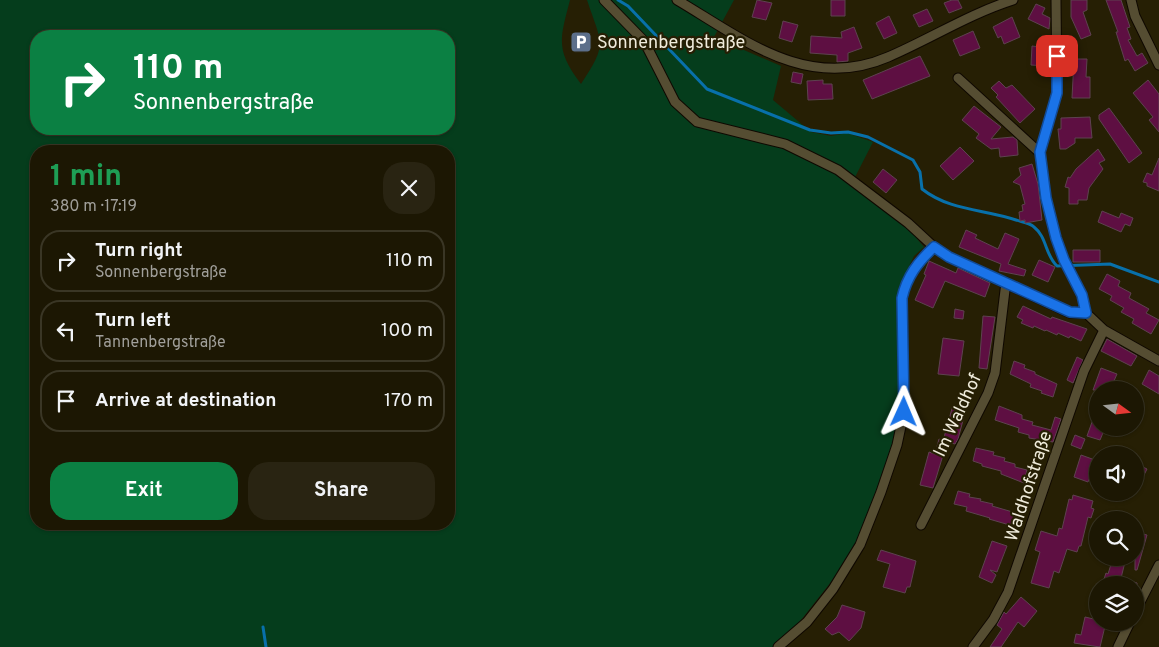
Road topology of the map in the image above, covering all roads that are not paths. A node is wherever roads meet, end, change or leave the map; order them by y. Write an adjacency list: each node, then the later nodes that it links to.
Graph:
1 (604, 0): 9 (street)
2 (677, 0): 3 (street)
3 (1013, 0)
4 (1056, 0): 8 (street)
5 (1131, 0): 6 (street)
6 (1159, 65)
7 (958, 78): 8 (street)
8 (1040, 152): 11 (street)
9 (934, 247): 10 (street); 18 (street)
10 (1006, 282): 11 (street); 14 (street, Im Waldhof)
11 (1086, 313): 12 (street)
12 (1104, 330): 13 (street); 19 (street, Waldhofstraße)
13 (1159, 361)
14 (921, 525)
15 (1159, 565): 16 (street)
16 (1144, 594)
17 (1126, 631): 20 (street)
18 (778, 647)
19 (973, 647)
20 (1118, 647)

